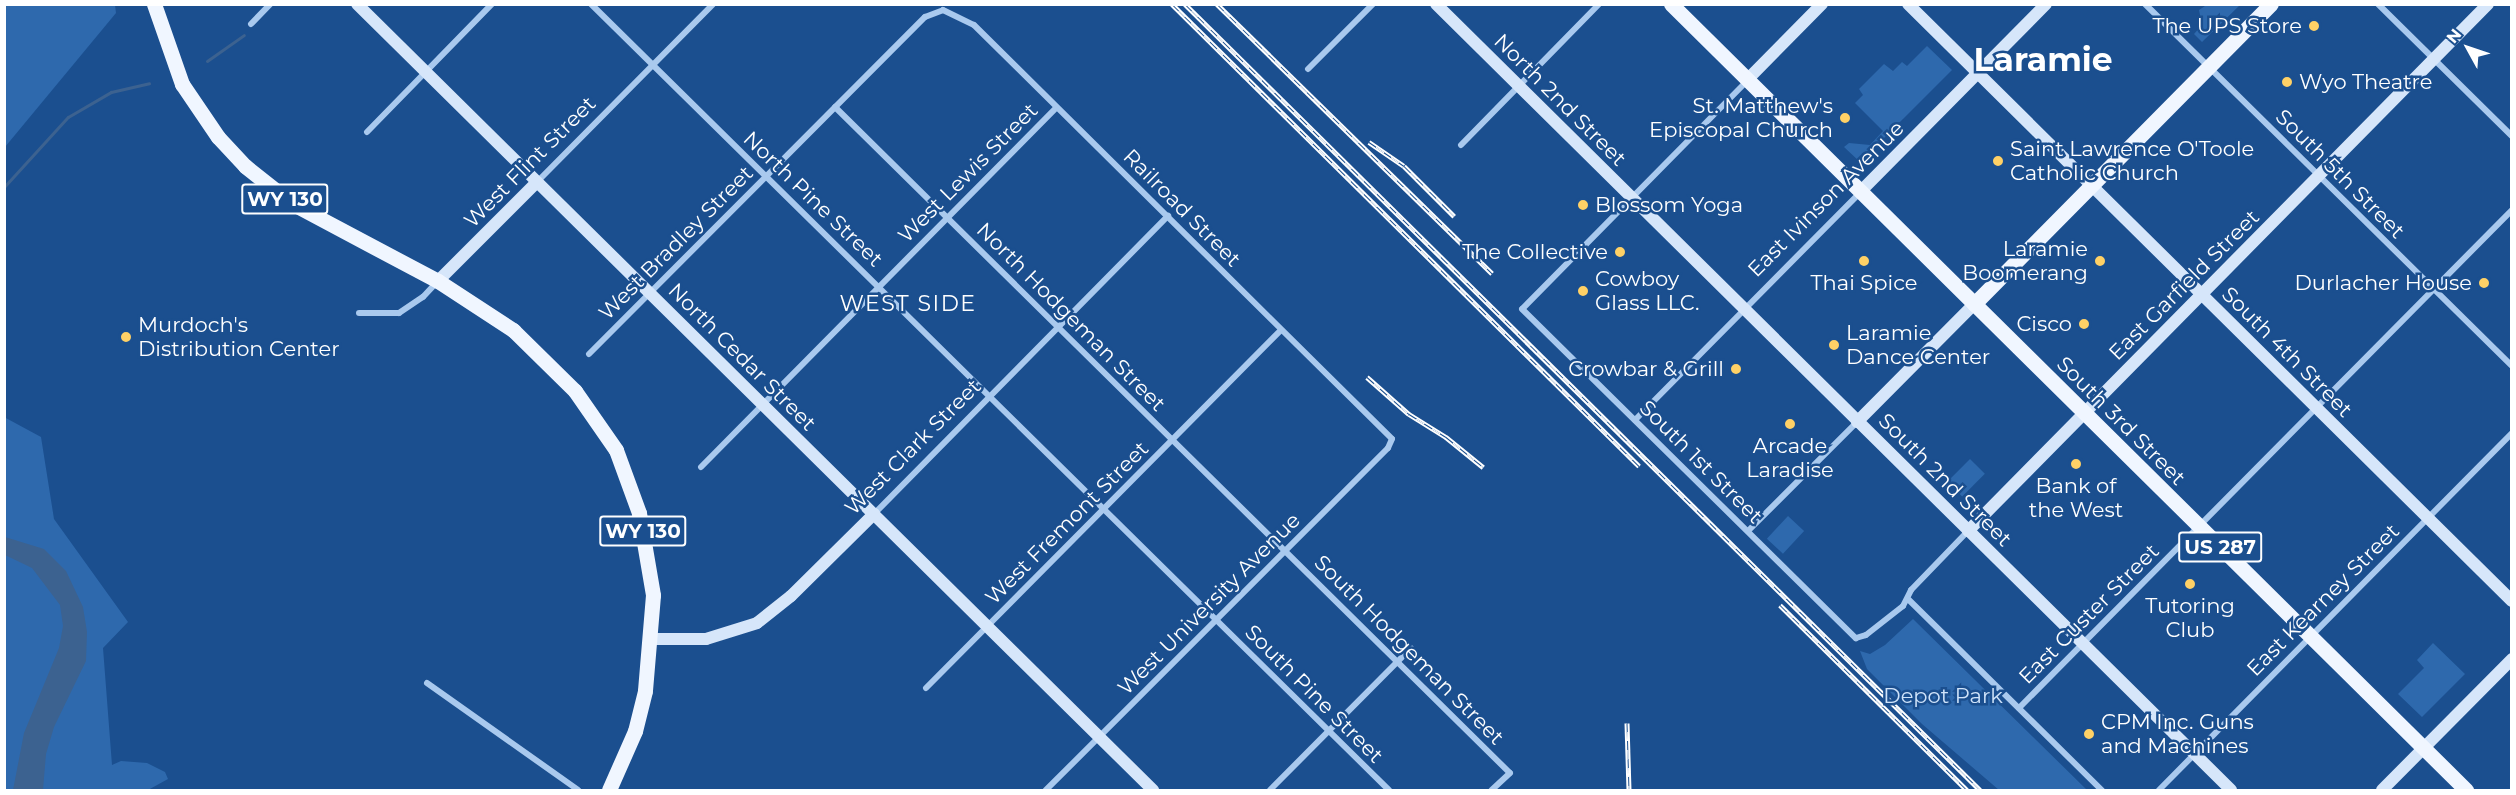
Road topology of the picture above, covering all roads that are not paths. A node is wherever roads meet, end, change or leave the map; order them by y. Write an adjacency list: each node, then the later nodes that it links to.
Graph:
1 (154, 4): 42 (main road, WY 130)
2 (270, 4): 19 (street)
3 (357, 4): 24 (street, North Cedar Street)
4 (492, 4): 24 (street)
5 (591, 4): 21 (street, North Pine Street)
6 (713, 4): 21 (street, West Flint Street)
7 (1373, 4): 23 (street)
8 (1436, 4): 27 (street, North 2nd Street)
9 (1599, 4): 27 (street)
10 (1671, 4): 26 (main road, South 3rd Street)
11 (1822, 4): 26 (street)
12 (1908, 4): 25 (street, South 4th Street)
13 (2046, 4): 25 (street, East Ivinson Avenue)
14 (2145, 4): 22 (street, South 5th Street)
15 (2271, 4): 22 (main road)
16 (2378, 4): 20 (street)
17 (2488, 4): 20 (street, East Garfield Street)
18 (943, 10): 28 (street, West Bradley Street); 29 (street, Railroad Street)
19 (251, 24)
20 (2434, 60): 31 (street); 34 (street, East Garfield Street)
21 (653, 66): 33 (street, North Pine Street); 35 (street, West Flint Street)
22 (2209, 68): 34 (street, South 5th Street); 36 (main road)
23 (1308, 69)
24 (425, 72): 30 (street); 35 (street, North Cedar Street)
25 (1978, 74): 36 (street, South 4th Street); 37 (street, East Ivinson Avenue)
26 (1748, 80): 37 (main road, South 3rd Street); 38 (street)
27 (1518, 86): 32 (street); 38 (street, North 2nd Street)
28 (835, 107): 33 (street, West Bradley Street); 41 (street, North Hodgeman Street)
29 (1056, 108): 40 (street, Railroad Street); 41 (street, West Lewis Street)
30 (367, 132)
31 (2511, 136)
32 (1461, 145)
33 (766, 176): 43 (street, North Pine Street); 45 (street, West Bradley Street)
34 (2319, 176): 44 (street, South 5th Street); 46 (street, East Garfield Street)
35 (537, 182): 42 (street, West Flint Street); 45 (street, North Cedar Street)
36 (2091, 185): 46 (street, South 4th Street); 47 (main road)
37 (1860, 192): 47 (main road, South 3rd Street); 48 (street, East Ivinson Avenue)
38 (1631, 198): 48 (street, South 2nd Street); 58 (street, South 1st Street)
39 (2511, 210): 44 (street, East Custer Street)
40 (1168, 216): 50 (street, West Clark Street); 51 (street, Railroad Street)
41 (947, 218): 43 (street, West Lewis Street); 50 (street, North Hodgeman Street)
42 (438, 281): 49 (street, West Flint Street); 77 (main road, WY 130)
43 (879, 287): 54 (street, North Pine Street); 55 (street, West Lewis Street)
44 (2433, 289): 53 (street, South 5th Street); 56 (street, East Custer Street)
45 (650, 293): 52 (street, West Bradley Street); 55 (street, North Cedar Street)
46 (2202, 295): 56 (street, South 4th Street); 57 (street, East Garfield Street)
47 (1974, 304): 57 (main road, South 3rd Street / US 287); 59 (street)
48 (1744, 310): 58 (street, East Ivinson Avenue); 59 (street, South 2nd Street)
49 (359, 313)
50 (1058, 328): 54 (street, West Clark Street); 62 (street, North Hodgeman Street)
51 (1281, 330): 61 (street, Railroad Street); 62 (street, West Fremont Street)
52 (589, 354)
53 (2511, 366)
54 (990, 396): 64 (street, North Pine Street); 65 (street, West Clark Street)
55 (762, 404): 63 (street, West Lewis Street); 65 (street, North Cedar Street)
56 (2316, 408): 66 (street, South 4th Street); 67 (street, East Custer Street)
57 (2084, 414): 67 (main road, South 3rd Street / US 287); 69 (street, East Garfield Street)
58 (1635, 420): 68 (street, South 1st Street)
59 (1857, 422): 68 (street); 69 (street, South 2nd Street)
60 (2511, 433): 66 (street, East Kearney Street)
61 (1392, 440): 70 (street, West University Avenue)
62 (1172, 441): 64 (street, West Fremont Street); 70 (street, North Hodgeman Street)
63 (701, 467)
64 (1104, 508): 73 (street, North Pine Street); 74 (street, West Fremont Street)
65 (874, 514): 74 (street, North Cedar Street); 77 (street, West Clark Street)
66 (2428, 518): 72 (street, South 4th Street); 75 (street, East Kearney Street)
67 (2199, 526): 75 (main road, South 3rd Street / US 287); 78 (street, East Custer Street)
68 (1748, 531): 76 (street, South 1st Street)
69 (1968, 531): 71 (street, East Garfield Street); 78 (street, South 2nd Street)
70 (1285, 551): 73 (street, West University Avenue); 81 (street, South Hodgeman Street)
71 (1908, 600): 76 (street, East Garfield Street); 84 (street)
72 (2511, 601)
73 (1216, 621): 85 (street, South Pine Street); 86 (street, West University Avenue)
74 (987, 626): 83 (street, West Fremont Street); 86 (street, North Cedar Street)
75 (2310, 637): 87 (main road, South 3rd Street / US 287); 88 (street, East Kearney Street)
76 (1856, 638)
77 (652, 639): 90 (main road, WY 130)
78 (2082, 644): 84 (street, East Custer Street); 88 (street, South 2nd Street)
79 (1411, 648): 81 (street)
80 (2511, 659): 87 (street)
81 (1397, 662): 85 (street); 95 (street, South Hodgeman Street)
82 (427, 682): 89 (street)
83 (926, 688)
84 (2019, 708): 96 (street)
85 (1328, 732): 93 (street); 94 (street, South Pine Street)
86 (1099, 737): 91 (street, West University Avenue); 92 (street, North Cedar Street)
87 (2423, 749): 99 (street); 100 (main road, South 3rd Street / US 287)
88 (2194, 754): 97 (street, East Kearney Street); 98 (street, South 2nd Street)
89 (579, 790)
90 (609, 790)
91 (1046, 790)
92 (1153, 790)
93 (1270, 790)
94 (1389, 790)
95 (1492, 790)
96 (2102, 790)
97 (2159, 790)
98 (2231, 790)
99 (2382, 790)
100 (2466, 790)

